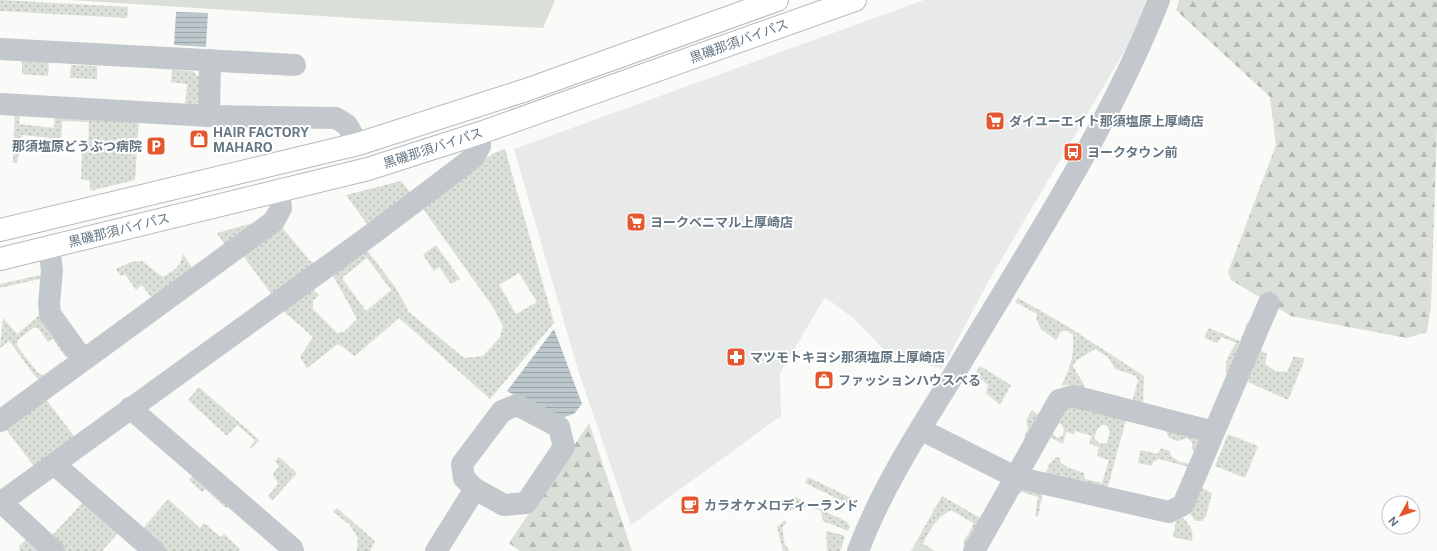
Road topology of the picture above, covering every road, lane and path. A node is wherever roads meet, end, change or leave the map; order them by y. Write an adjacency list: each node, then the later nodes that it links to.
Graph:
1 (777, 0): 10 (main road, 黒磯那須バイパス)
2 (854, 0): 9 (main road, 黒磯那須バイパス)
3 (1159, 0): 19 (street)
4 (0, 49): 5 (street)
5 (210, 60): 6 (street); 8 (street)
6 (295, 65)
7 (0, 104): 8 (street)
8 (209, 116): 10 (street)
9 (480, 133): 11 (main road, 黒磯那須バイパス); 17 (street)
10 (358, 144): 12 (main road, 黒磯那須バイパス)
11 (279, 190): 13 (main road, 黒磯那須バイパス); 16 (street)
12 (0, 230)
13 (48, 247): 14 (main road, 黒磯那須バイパス); 16 (street)
14 (0, 259)
15 (1269, 303): 20 (street)
16 (84, 360): 18 (street)
17 (130, 408): 21 (street); 27 (street)
18 (0, 421)
19 (920, 429): 22 (street); 29 (street)
20 (1214, 432): 22 (street); 22 (street)
21 (54, 464): 24 (street); 26 (street)
22 (1015, 477): 30 (street)
23 (475, 489): 23 (street); 28 (street)
24 (1, 502): 25 (street)
25 (54, 551)
26 (154, 551)
27 (293, 551)
28 (436, 551)
29 (858, 551)
30 (974, 551)

